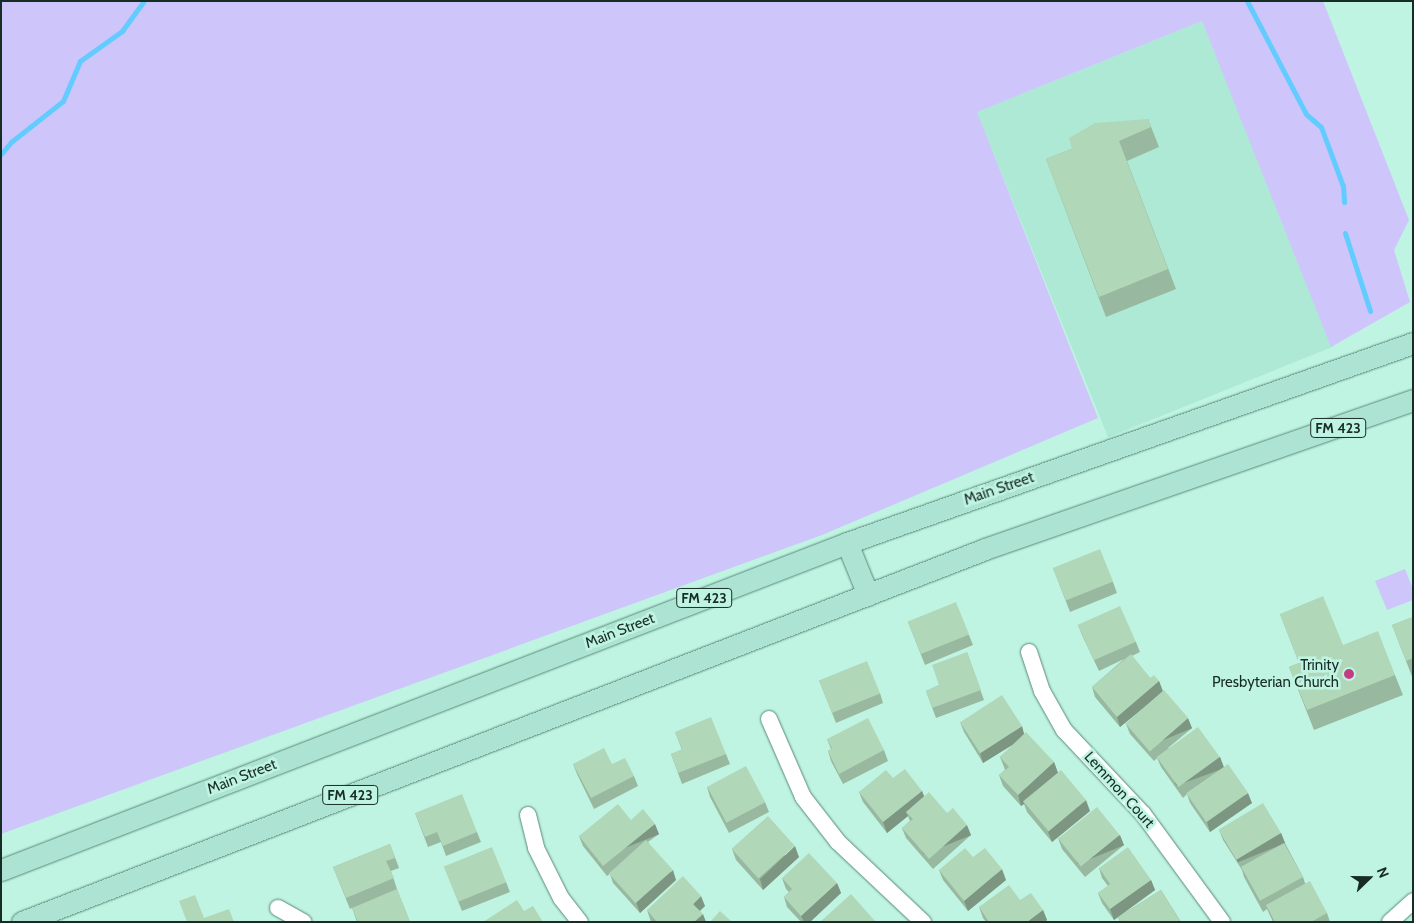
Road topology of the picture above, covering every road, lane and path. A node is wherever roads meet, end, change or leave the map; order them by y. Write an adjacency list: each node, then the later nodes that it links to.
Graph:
1 (1413, 343): 3 (main road, Main Street / FM 423)
2 (1413, 400): 4 (main road, FM 423)
3 (847, 542): 4 (main road); 8 (main road, Main Street / FM 423)
4 (868, 595): 11 (main road, FM 423)
5 (1029, 652): 15 (street, Lemmon Court)
6 (768, 719): 14 (street)
7 (528, 815): 13 (street)
8 (1, 870)
9 (1413, 901): 16 (street)
10 (278, 908): 12 (street)
11 (22, 922)
12 (303, 922)
13 (580, 922)
14 (923, 922)
15 (1222, 922)
16 (1390, 922)

